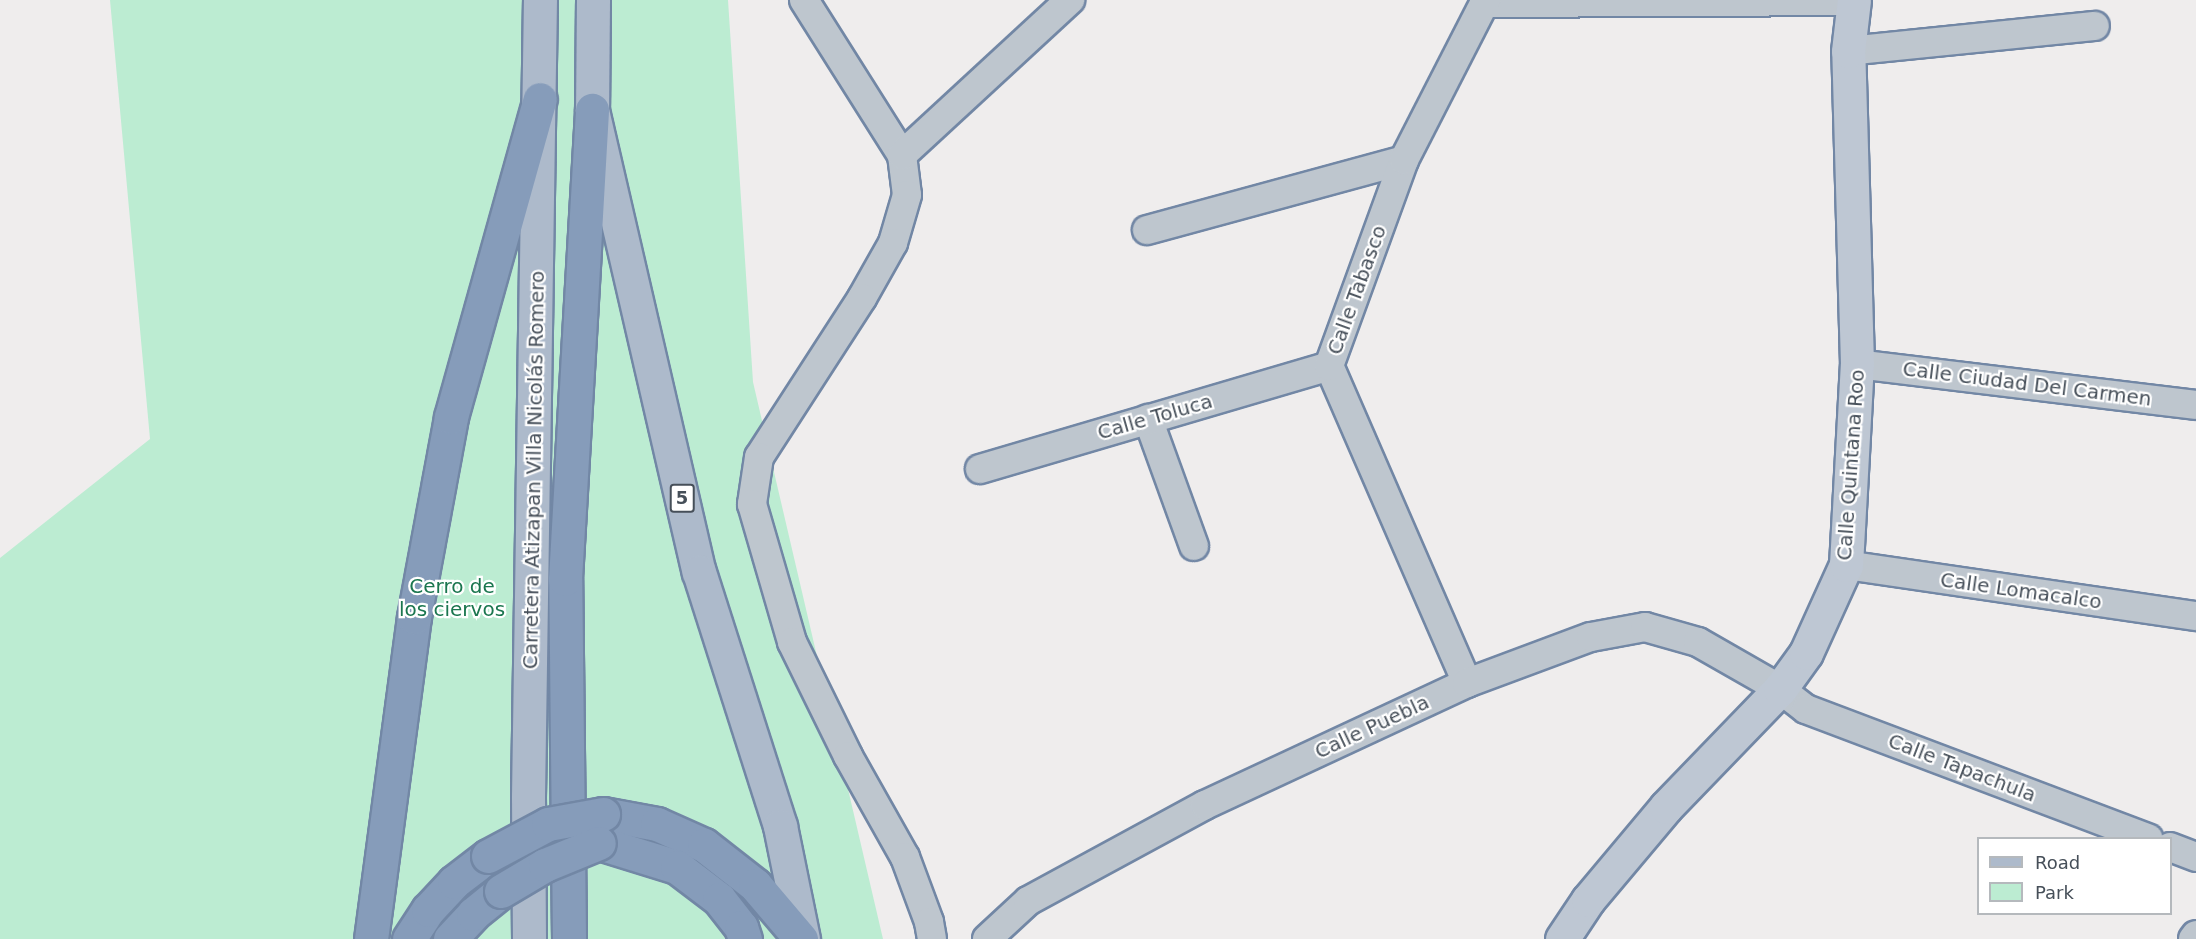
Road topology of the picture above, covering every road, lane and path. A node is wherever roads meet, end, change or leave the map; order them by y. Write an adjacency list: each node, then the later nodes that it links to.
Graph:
1 (540, 0): 9 (main road, Carretera Atizapan Villa Nicolás Romero)
2 (593, 0): 10 (main road, 5)
3 (804, 0): 11 (street)
4 (1070, 0): 11 (street)
5 (1854, 0): 6 (street); 8 (street, Calle Quintana Roo)
6 (1485, 2): 12 (street, Calle Tabasco)
7 (2095, 27): 8 (street)
8 (1848, 51): 14 (street, Calle Quintana Roo)
9 (540, 99): 29 (highway); 32 (main road, Carretera Atizapan Villa Nicolás Romero)
10 (592, 110): 33 (highway); 35 (main road, 5)
11 (902, 155): 36 (street)
12 (1404, 160): 13 (street); 15 (street, Calle Tabasco)
13 (1147, 230)
14 (1857, 364): 16 (street, Calle Ciudad Del Carmen); 20 (street, Calle Quintana Roo)
15 (1329, 366): 17 (street, Calle Toluca); 22 (street, Calle Tabasco)
16 (2196, 405)
17 (1148, 419): 18 (street, Calle Toluca); 19 (street)
18 (980, 469)
19 (1194, 546)
20 (1846, 565): 21 (street, Calle Lomacalco); 23 (street, Calle Quintana Roo)
21 (2196, 616)
22 (1467, 683): 23 (street, Calle Puebla); 37 (street, Calle Puebla)
23 (1780, 689): 25 (street, Calle Tapachula); 38 (street, Calle Quintana Roo)
24 (602, 829): 30 (highway, bridge); 31 (highway, bridge); 34 (highway); 35 (highway)
25 (2145, 837)
26 (2172, 848): 27 (street)
27 (2196, 857)
28 (2196, 935): 39 (street)
29 (371, 939)
30 (408, 939)
31 (450, 939)
32 (529, 939)
33 (569, 939)
34 (745, 939)
35 (802, 939)
36 (932, 939)
37 (987, 939)
38 (1562, 939)
39 (2193, 939)

